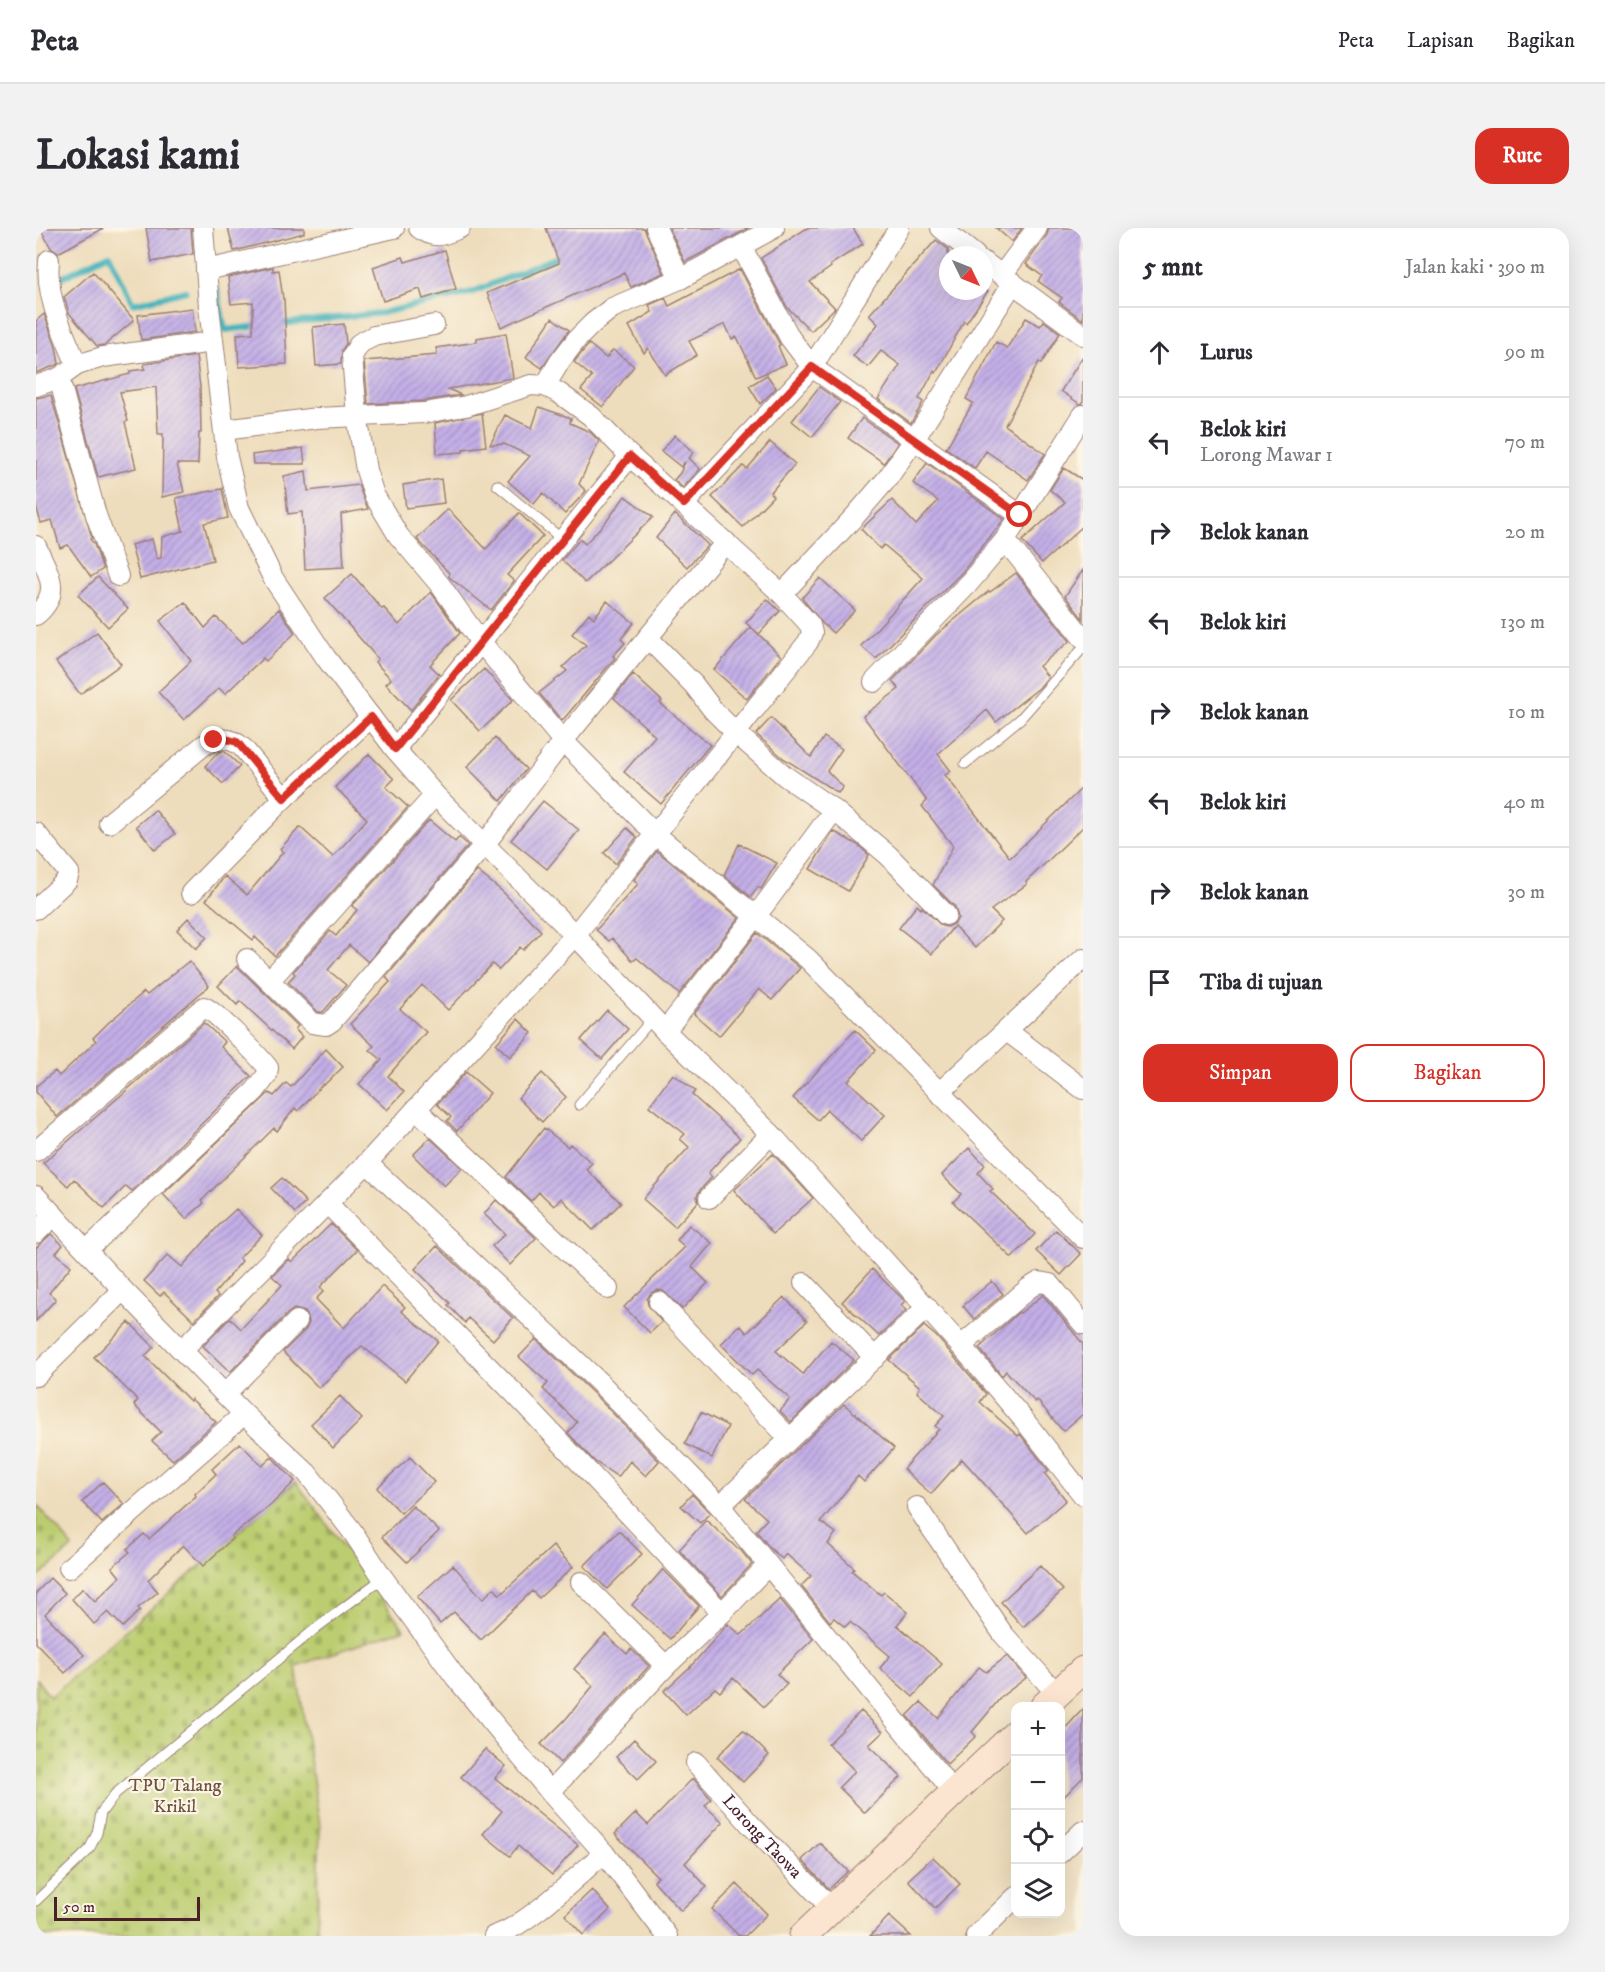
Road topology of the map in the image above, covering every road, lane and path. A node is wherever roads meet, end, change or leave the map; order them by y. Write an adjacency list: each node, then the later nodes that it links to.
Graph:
1 (203, 228): 14 (street)
2 (394, 228): 14 (street)
3 (419, 228): 4 (street)
4 (460, 228)
5 (656, 228): 15 (street)
6 (774, 228): 10 (street)
7 (899, 228): 21 (street)
8 (940, 228): 11 (street)
9 (1037, 228): 16 (street)
10 (741, 246): 15 (street); 21 (street)
11 (963, 246)
12 (49, 260): 20 (street)
13 (993, 268): 16 (street)
14 (206, 270): 19 (street)
15 (680, 279): 24 (street)
16 (1008, 279): 18 (street); 28 (street)
17 (434, 325): 26 (street)
18 (1083, 335)
19 (213, 342): 20 (street); 27 (street)
20 (77, 365): 22 (street)
21 (812, 367): 28 (street); 31 (street)
22 (59, 378): 23 (street); 37 (street)
23 (36, 386)
24 (545, 386): 26 (street); 29 (street)
25 (1083, 415): 32 (street)
26 (357, 416): 27 (street); 42 (street)
27 (224, 430): 45 (street)
28 (914, 440): 32 (street); 38 (street)
29 (630, 456): 31 (street); 33 (street)
30 (497, 485): 33 (lane)
31 (684, 504): 35 (street)
32 (1020, 515): 34 (street)
33 (563, 540): 42 (street)
34 (1005, 540): 41 (street); 44 (street)
35 (726, 542): 38 (street); 40 (street)
36 (36, 546): 39 (street)
37 (118, 576)
38 (782, 594): 46 (street)
39 (36, 615)
40 (648, 638): 46 (street); 47 (street)
41 (1083, 638)
42 (480, 641): 47 (street); 48 (street)
43 (1083, 648): 49 (lane)
44 (874, 682)
45 (371, 717): 48 (street); 51 (street)
46 (736, 734): 52 (street); 55 (street)
47 (563, 741): 55 (street); 56 (street)
48 (395, 749): 50 (street)
49 (965, 764)
50 (435, 795): 56 (street); 64 (street)
51 (284, 798): 53 (street); 57 (street)
52 (834, 810): 59 (street); 60 (street)
53 (109, 823)
54 (36, 833): 58 (street)
55 (656, 835): 59 (street); 61 (street)
56 (485, 844): 61 (street); 64 (street)
57 (191, 892)
58 (36, 909)
59 (755, 915): 65 (street); 68 (street)
60 (946, 915)
61 (575, 935): 65 (street); 70 (street)
62 (247, 959): 64 (street)
63 (1083, 959): 66 (street)
64 (269, 981)
65 (659, 1024): 69 (lane); 71 (street)
66 (1007, 1031): 67 (street); 68 (street)
67 (1083, 1089)
68 (939, 1092): 79 (street)
69 (579, 1105)
70 (416, 1109): 73 (street); 82 (street)
71 (771, 1134): 75 (street); 85 (street)
72 (36, 1151): 80 (street)
73 (367, 1163): 76 (street); 96 (street)
74 (36, 1196): 77 (street)
75 (709, 1198)
76 (327, 1203): 89 (street); 102 (street)
77 (54, 1215): 78 (street); 80 (street)
78 (36, 1233)
79 (1083, 1238)
80 (87, 1250): 83 (street)
81 (804, 1283): 90 (street)
82 (608, 1289)
83 (123, 1290): 89 (street); 91 (street)
84 (659, 1302): 94 (street)
85 (927, 1307): 88 (street); 90 (street)
86 (297, 1321): 92 (street)
87 (1083, 1324): 88 (street)
88 (961, 1346): 95 (street)
89 (182, 1350): 92 (street)
90 (875, 1358): 94 (street)
91 (36, 1376)
92 (225, 1394): 93 (street)
93 (244, 1414): 99 (street); 100 (street)
94 (789, 1438): 96 (street)
95 (1083, 1495)
96 (720, 1506): 98 (street)
97 (918, 1507): 105 (street)
98 (768, 1565): 102 (street); 108 (street)
99 (69, 1568)
100 (384, 1578): 109 (street); 113 (lane)
101 (581, 1582): 103 (street)
102 (722, 1613): 103 (street)
103 (666, 1665): 109 (street)
104 (1083, 1670): 105 (street)
105 (1051, 1700)
106 (1011, 1738): 108 (street)
107 (696, 1762): 115 (street, Lorong Taowa)
108 (953, 1791): 115 (street)
109 (550, 1792): 112 (street)
110 (1083, 1831): 111 (street)
111 (1065, 1848)
112 (604, 1852): 116 (street); 117 (street)
113 (36, 1901)
114 (1011, 1903): 119 (street)
115 (832, 1909): 118 (street)
116 (494, 1936)
117 (667, 1936)
118 (803, 1936)
119 (976, 1936)

